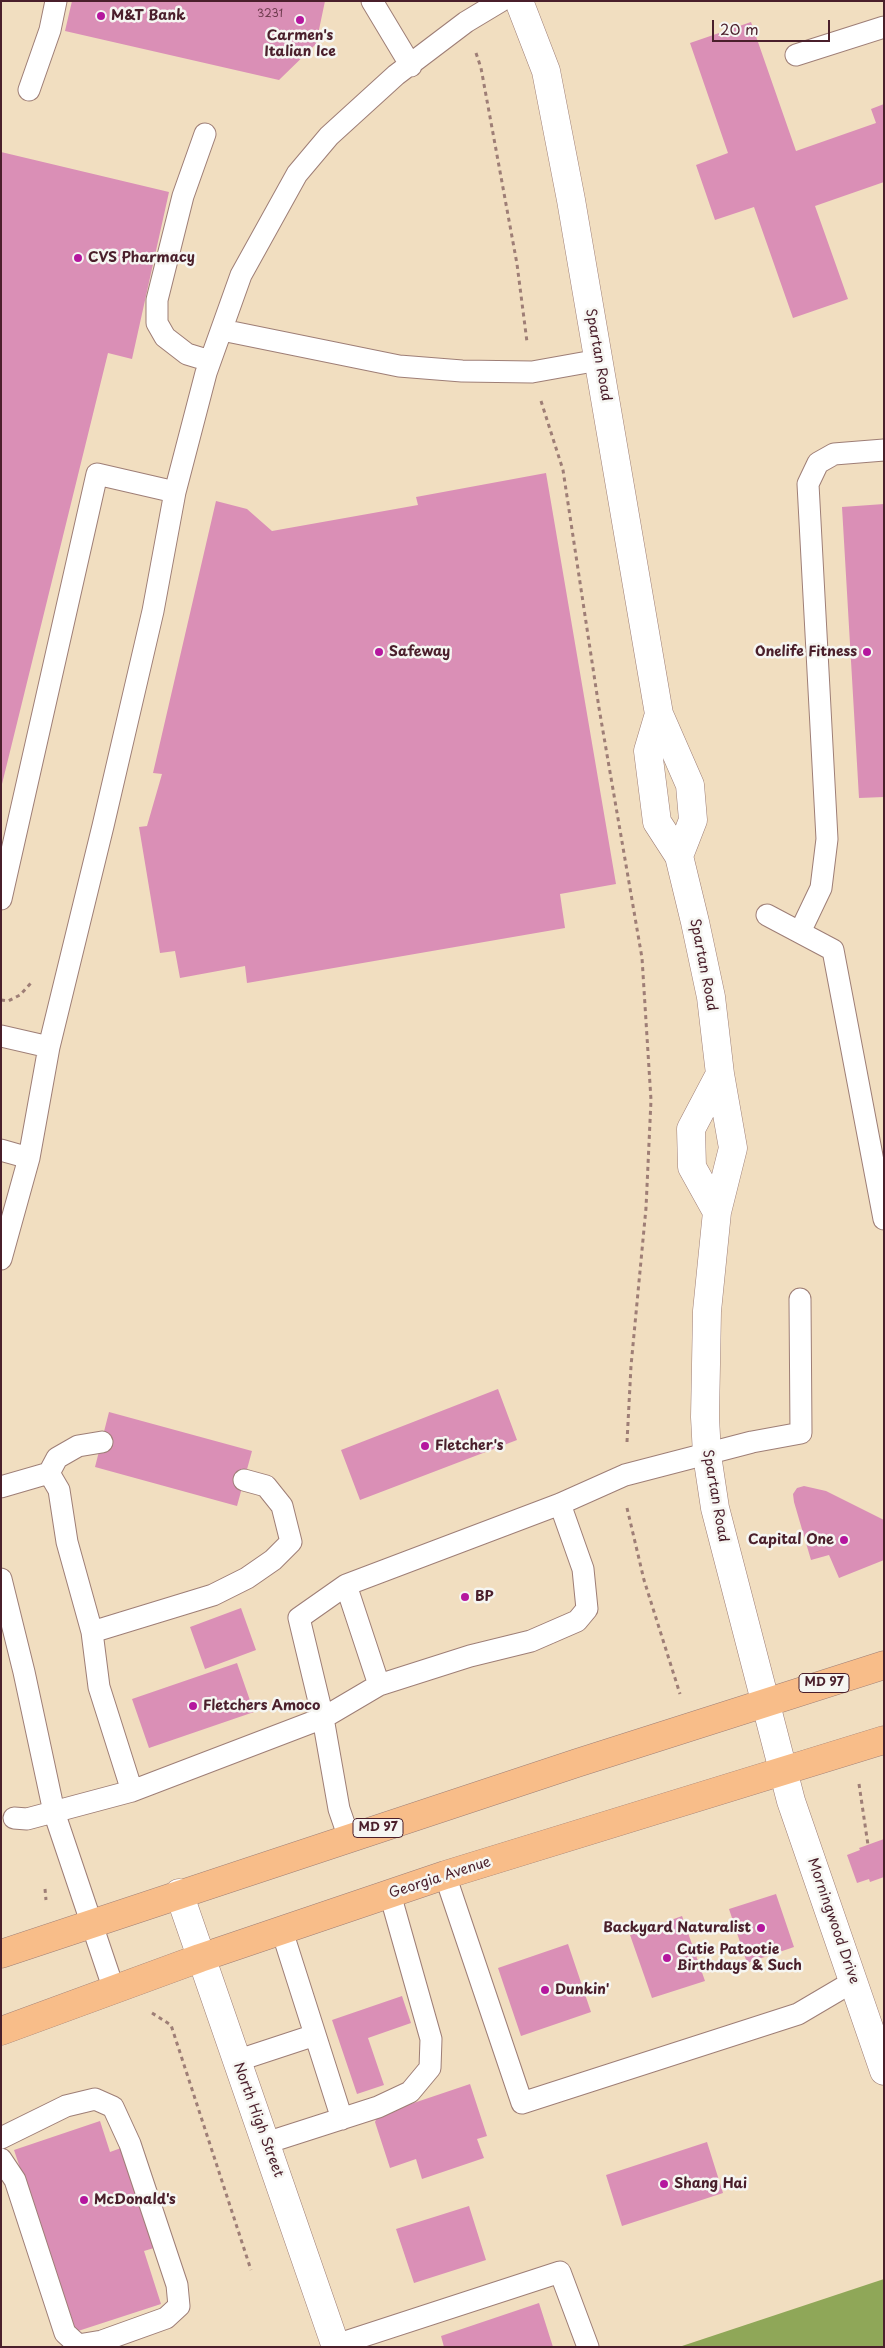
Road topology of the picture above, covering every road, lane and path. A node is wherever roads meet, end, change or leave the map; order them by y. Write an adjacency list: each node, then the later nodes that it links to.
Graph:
1 (56, 1): 9 (lane)
2 (372, 1): 8 (lane)
3 (501, 1): 5 (lane)
4 (519, 1): 12 (street, Spartan Road)
5 (466, 22): 8 (lane); 14 (path)
6 (884, 27): 7 (lane)
7 (796, 55)
8 (411, 66): 11 (lane)
9 (29, 90)
10 (205, 134): 13 (lane)
11 (222, 330): 13 (lane); 14 (lane)
12 (599, 360): 14 (lane); 17 (street, Spartan Road)
13 (210, 361): 16 (lane)
14 (532, 372): 34 (path)
15 (884, 450): 21 (lane)
16 (175, 492): 19 (lane); 23 (lane)
17 (659, 714): 18 (street, Spartan Road); 18 (street, Spartan Road)
18 (679, 856): 24 (street, Spartan Road)
19 (1, 899)
20 (767, 915): 21 (lane)
21 (800, 932): 28 (lane)
22 (1, 1036): 23 (lane)
23 (49, 1047): 26 (lane)
24 (720, 1074): 27 (street, Spartan Road); 27 (street)
25 (1, 1150): 26 (lane)
26 (29, 1158): 29 (lane)
27 (717, 1212): 32 (street, Spartan Road)
28 (884, 1219)
29 (1, 1259)
30 (800, 1298): 32 (lane)
31 (102, 1442): 33 (lane)
32 (707, 1455): 34 (lane); 45 (street, Spartan Road)
33 (49, 1473): 36 (lane); 41 (lane)
34 (626, 1475): 37 (lane); 44 (path)
35 (244, 1480): 41 (lane)
36 (1, 1486)
37 (560, 1504): 39 (lane); 43 (lane)
38 (1, 1579): 40 (lane)
39 (346, 1586): 43 (lane); 46 (lane)
40 (5, 1610): 51 (lane)
41 (92, 1632): 50 (lane)
42 (884, 1665): 45 (main road, MD 97)
43 (379, 1685): 46 (lane)
44 (680, 1695)
45 (764, 1702): 48 (street, Spartan Road); 53 (main road, MD 97)
46 (323, 1718): 50 (lane); 53 (lane)
47 (884, 1740): 48 (main road, Georgia Avenue)
48 (783, 1772): 55 (main road, Georgia Avenue); 62 (street, Morningwood Drive)
49 (858, 1781): 54 (path)
50 (132, 1791): 51 (lane)
51 (54, 1812): 52 (lane); 58 (lane)
52 (14, 1818)
53 (349, 1838): 56 (main road, MD 97)
54 (868, 1845)
55 (445, 1875): 57 (main road, Georgia Avenue); 62 (lane)
56 (179, 1894): 58 (main road, MD 97); 61 (street, North High Street)
57 (390, 1894): 59 (main road, Georgia Avenue); 69 (lane)
58 (92, 1924): 60 (main road, MD 97); 63 (lane)
59 (282, 1931): 61 (main road, Georgia Avenue); 66 (lane)
60 (1, 1954)
61 (200, 1958): 63 (main road, Georgia Avenue); 67 (street, North High Street)
62 (854, 1980): 68 (street, Morningwood Drive)
63 (114, 1990): 65 (main road, Georgia Avenue)
64 (148, 2010): 73 (path)
65 (1, 2030)
66 (315, 2035): 67 (lane); 69 (lane)
67 (236, 2061): 71 (street, North High Street)
68 (884, 2071)
69 (342, 2119): 71 (lane)
70 (1, 2138): 72 (lane)
71 (266, 2143): 74 (street, North High Street)
72 (1, 2158)
73 (251, 2270)
74 (336, 2346): 75 (lane)
75 (588, 2347)

